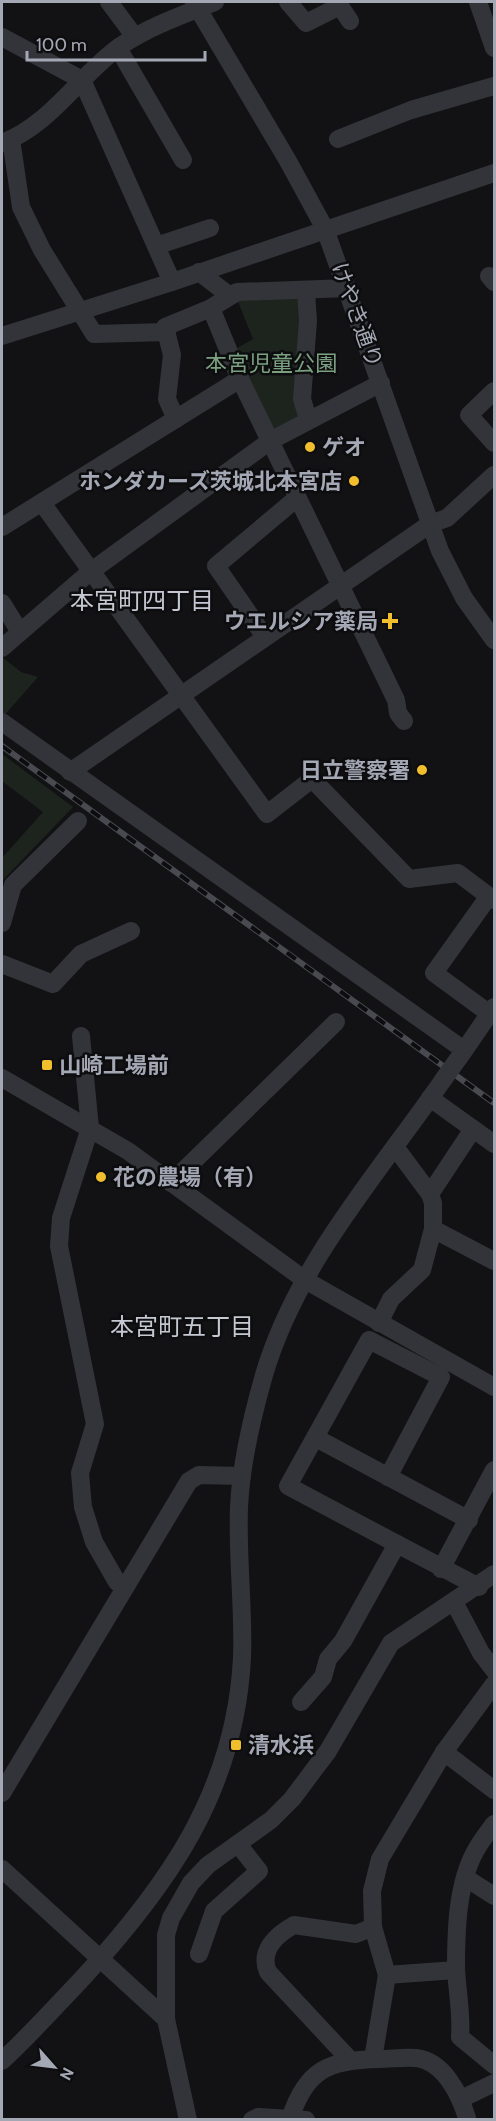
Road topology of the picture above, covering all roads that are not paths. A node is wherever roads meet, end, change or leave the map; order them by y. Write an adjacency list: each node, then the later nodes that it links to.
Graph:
1 (109, 2): 7 (street)
2 (288, 2): 5 (street)
3 (478, 2): 9 (street)
4 (202, 4): 7 (street); 17 (street, けやき通り)
5 (350, 21)
6 (2, 37): 10 (street)
7 (135, 38): 8 (street)
8 (118, 48): 10 (street); 14 (street)
9 (495, 48)
10 (82, 80): 13 (street); 18 (street)
11 (495, 87): 12 (street)
12 (338, 139)
13 (7, 141): 25 (street)
14 (183, 160)
15 (495, 173): 17 (street)
16 (210, 228): 18 (street)
17 (325, 229): 19 (street); 21 (street, けやき通り)
18 (156, 246): 20 (street)
19 (199, 272): 20 (street); 23 (street)
20 (172, 282): 25 (street)
21 (348, 288): 22 (street); 29 (street, けやき通り)
22 (306, 292): 23 (street); 32 (street)
23 (230, 296): 24 (street)
24 (211, 308): 26 (street); 28 (street)
25 (80, 312): 26 (street); 27 (street)
26 (167, 332): 31 (street)
27 (2, 336)
28 (240, 379): 31 (street); 33 (street)
29 (381, 383): 32 (street); 38 (street, けやき通り)
30 (495, 391): 34 (street)
31 (176, 419): 37 (street)
32 (308, 419): 33 (street)
33 (270, 441): 36 (street); 40 (street)
34 (495, 443)
35 (491, 485): 38 (street)
36 (297, 498): 41 (street); 44 (street)
37 (42, 502): 39 (street); 40 (street)
38 (430, 524): 41 (street); 45 (street, けやき通り)
39 (2, 527)
40 (90, 572): 43 (street); 47 (street)
41 (341, 584): 44 (street); 48 (street)
42 (2, 603): 43 (street)
43 (20, 632): 46 (street)
44 (265, 637): 47 (street)
45 (495, 640)
46 (2, 648)
47 (181, 696): 50 (street); 52 (street)
48 (404, 721)
49 (2, 722): 50 (street)
50 (70, 772): 59 (street)
51 (78, 821): 53 (street)
52 (492, 898): 56 (street)
53 (2, 923)
54 (131, 931): 55 (street)
55 (2, 964)
56 (492, 1010): 59 (street)
57 (336, 1022): 66 (street)
58 (81, 1036): 62 (street)
59 (461, 1054): 61 (street, bridge)
60 (2, 1078): 62 (street)
61 (430, 1098): 63 (street); 65 (street)
62 (90, 1128): 66 (street); 81 (street)
63 (473, 1129): 64 (street); 67 (street)
64 (495, 1143)
65 (395, 1147): 67 (street); 70 (street)
66 (171, 1183): 70 (street)
67 (430, 1194): 68 (street)
68 (433, 1229): 69 (street); 71 (street)
69 (495, 1261)
70 (304, 1280): 71 (street); 75 (street)
71 (379, 1323): 72 (street)
72 (495, 1387)
73 (316, 1438): 76 (street); 76 (street); 78 (street)
74 (495, 1470): 77 (street)
75 (242, 1476): 81 (street); 97 (street)
76 (388, 1477): 77 (street)
77 (469, 1520): 79 (street)
78 (397, 1544): 79 (street); 86 (street)
79 (441, 1569): 82 (street)
80 (495, 1574): 82 (street)
81 (124, 1587): 89 (street)
82 (479, 1587): 83 (street)
83 (454, 1602): 84 (street); 91 (street)
84 (495, 1670)
85 (495, 1684): 87 (street)
86 (301, 1702)
87 (444, 1752): 88 (street); 95 (street)
88 (495, 1791)
89 (2, 1793)
90 (495, 1824): 93 (street)
91 (238, 1844): 96 (street); 100 (street)
92 (2, 1869): 97 (street)
93 (466, 1878): 94 (street); 98 (street)
94 (495, 1896)
95 (374, 1928): 99 (street); 103 (street)
96 (199, 1954)
97 (99, 1960): 100 (street); 102 (street)
98 (456, 1970): 99 (street); 104 (street)
99 (387, 1974): 101 (street)
100 (166, 2019): 109 (street)
101 (373, 2059): 103 (street); 106 (street)
102 (2, 2061)
103 (351, 2061): 107 (street)
104 (495, 2065)
105 (495, 2083): 106 (street)
106 (461, 2099): 108 (street)
107 (290, 2119): 110 (street); 111 (street)
108 (466, 2119)
109 (188, 2120)
110 (252, 2120)
111 (306, 2120)

